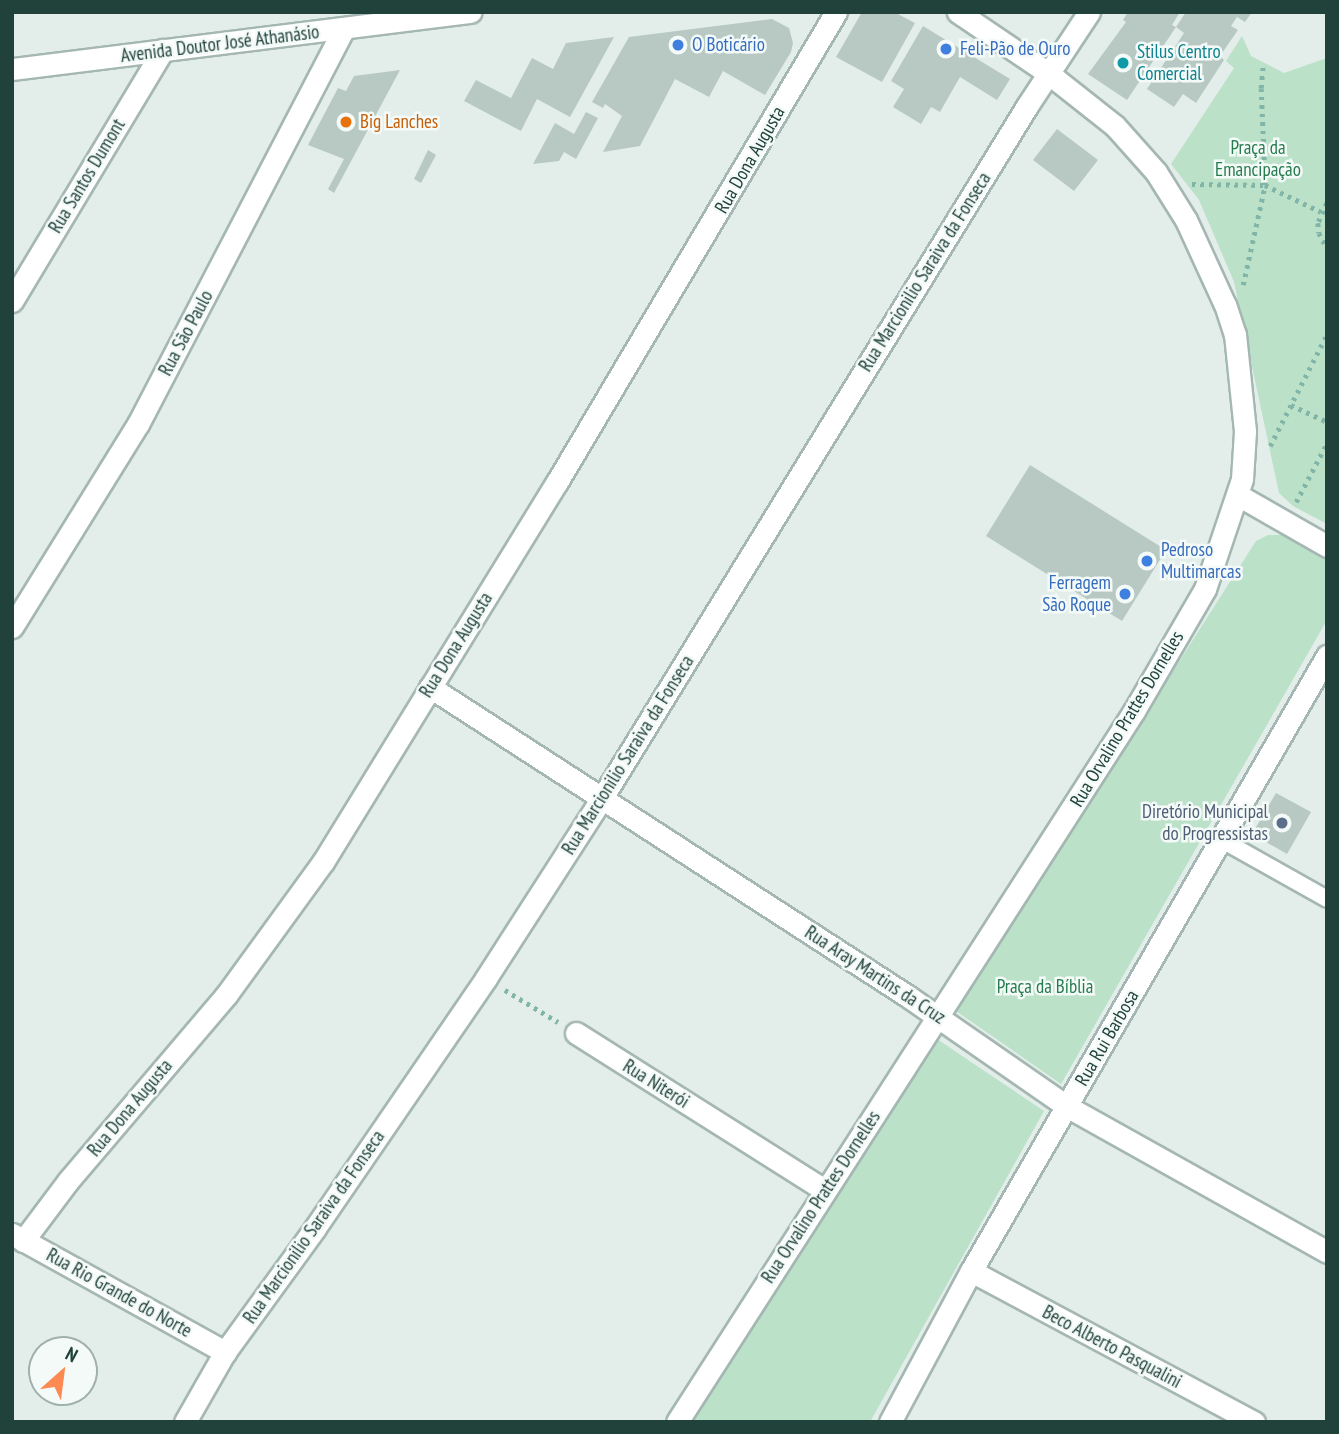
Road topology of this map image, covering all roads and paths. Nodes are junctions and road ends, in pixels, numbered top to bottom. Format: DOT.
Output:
graph roads {
  1 [pos="470,12"];
  2 [pos="836,12"];
  3 [pos="1089,12"];
  4 [pos="966,15"];
  5 [pos="371,19"];
  6 [pos="344,29"];
  7 [pos="163,50"];
  8 [pos="1263,63"];
  9 [pos="15,66"];
  10 [pos="1048,73"];
  11 [pos="1188,183"];
  12 [pos="1265,185"];
  13 [pos="1327,203"];
  14 [pos="1321,212"];
  15 [pos="1327,248"];
  16 [pos="1243,287"];
  17 [pos="12,302"];
  18 [pos="1327,334"];
  19 [pos="1291,405"];
  20 [pos="1327,422"];
  21 [pos="1327,443"];
  22 [pos="1269,447"];
  23 [pos="1238,495"];
  24 [pos="1293,506"];
  25 [pos="1327,546"];
  26 [pos="12,627"];
  27 [pos="1327,656"];
  28 [pos="430,687"];
  29 [pos="602,798"];
  30 [pos="1222,840"];
  31 [pos="1327,899"];
  32 [pos="486,978"];
  33 [pos="937,1016"];
  34 [pos="576,1033"];
  35 [pos="1068,1107"];
  36 [pos="824,1190"];
  37 [pos="18,1238"];
  38 [pos="1327,1252"];
  39 [pos="971,1271"];
  40 [pos="225,1352"];
  41 [pos="185,1422"];
  42 [pos="677,1422"];
  43 [pos="890,1422"];
  44 [pos="1254,1422"];
  1 -- 5 [label="street, Avenida Doutor José Athanásio"];
  2 -- 28 [label="street, Rua Dona Augusta"];
  3 -- 10 [label="street, Rua Marcionilio Saraiva da Fonseca"];
  4 -- 10 [label="street, Rua Orvalino Prattes Dornelles"];
  5 -- 6 [label="street, Avenida Doutor José Athanásio"];
  6 -- 7 [label="street, Avenida Doutor José Athanásio"];
  6 -- 26 [label="street, Rua São Paulo"];
  7 -- 9 [label="street, Avenida Doutor José Athanásio"];
  7 -- 17 [label="street, Rua Santos Dumont"];
  8 -- 12 [label="path"];
  10 -- 23 [label="street, Rua Orvalino Prattes Dornelles"];
  10 -- 29 [label="street, Rua Marcionilio Saraiva da Fonseca"];
  11 -- 12 [label="path"];
  12 -- 14 [label="path"];
  12 -- 16 [label="path"];
  13 -- 14 [label="path"];
  14 -- 15 [label="path"];
  18 -- 19 [label="path"];
  19 -- 20 [label="path"];
  19 -- 22 [label="path"];
  21 -- 24 [label="path"];
  23 -- 25 [label="street"];
  23 -- 33 [label="street, Rua Orvalino Prattes Dornelles"];
  27 -- 30 [label="street, Rua Rui Barbosa"];
  28 -- 29 [label="street, Rua Aray Martins da Cruz"];
  28 -- 37 [label="street, Rua Dona Augusta"];
  29 -- 32 [label="street, Rua Marcionilio Saraiva da Fonseca"];
  29 -- 33 [label="street, Rua Aray Martins da Cruz"];
  30 -- 31 [label="lane"];
  30 -- 35 [label="street, Rua Rui Barbosa"];
  32 -- 34 [label="path"];
  32 -- 40 [label="street, Rua Marcionilio Saraiva da Fonseca"];
  33 -- 35 [label="street, Rua Aray Martins da Cruz"];
  33 -- 36 [label="street, Rua Orvalino Prattes Dornelles"];
  34 -- 36 [label="street, Rua Niterói"];
  35 -- 38 [label="street, Rua Aray Martins da Cruz"];
  35 -- 39 [label="street, Rua Rui Barbosa"];
  36 -- 42 [label="street, Rua Orvalino Prattes Dornelles"];
  37 -- 40 [label="street, Rua Rio Grande do Norte"];
  39 -- 43 [label="street, Rua Rui Barbosa"];
  39 -- 44 [label="street, Beco Alberto Pasqualini"];
  40 -- 41 [label="street, Rua Marcionilio Saraiva da Fonseca"];
}
